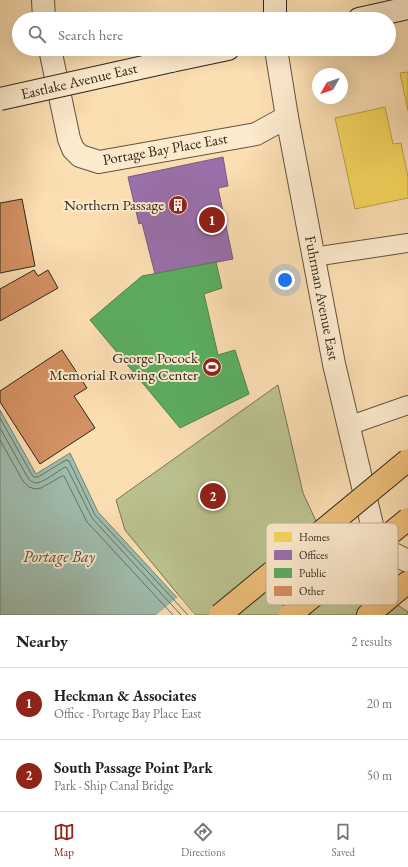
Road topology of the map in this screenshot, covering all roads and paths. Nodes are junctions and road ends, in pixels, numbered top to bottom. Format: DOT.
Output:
graph roads {
  1 [pos="43,0"];
  2 [pos="275,0"];
  3 [pos="408,8"];
  4 [pos="44,12"];
  5 [pos="275,12"];
  6 [pos="390,12"];
  7 [pos="51,56"];
  8 [pos="195,56"];
  9 [pos="277,56"];
  10 [pos="0,99"];
  11 [pos="287,117"];
  12 [pos="408,243"];
  13 [pos="314,257"];
  14 [pos="408,405"];
  15 [pos="348,426"];
  16 [pos="408,460"];
  17 [pos="408,519"];
  18 [pos="332,523"];
  19 [pos="371,523"];
  20 [pos="398,527"];
  21 [pos="398,556"];
  22 [pos="408,561"];
  23 [pos="266,577"];
  24 [pos="408,582"];
  25 [pos="398,590"];
  26 [pos="302,605"];
  27 [pos="380,605"];
  28 [pos="220,615"];
  29 [pos="290,615"];
  30 [pos="368,615"];
  1 -- 4 [label="street"];
  2 -- 5 [label="street"];
  3 -- 6 [label="street"];
  7 -- 11 [label="street, Portage Bay Place East"];
  8 -- 10 [label="street, Eastlake Avenue East, bridge"];
  9 -- 11 [label="street, Fuhrman Avenue East"];
  11 -- 13 [label="street, Fuhrman Avenue East"];
  12 -- 13 [label="lane"];
  13 -- 15 [label="street, Fuhrman Avenue East"];
  14 -- 15 [label="lane"];
  15 -- 19 [label="street, Fuhrman Avenue East"];
  16 -- 18 [label="highway, bridge"];
  17 -- 20 [label="highway, bridge"];
  21 -- 22 [label="street, Fuhrman Avenue East"];
  23 -- 28 [label="highway, bridge"];
  24 -- 25 [label="highway"];
  26 -- 29 [label="highway, bridge"];
  27 -- 30 [label="highway"];
}
